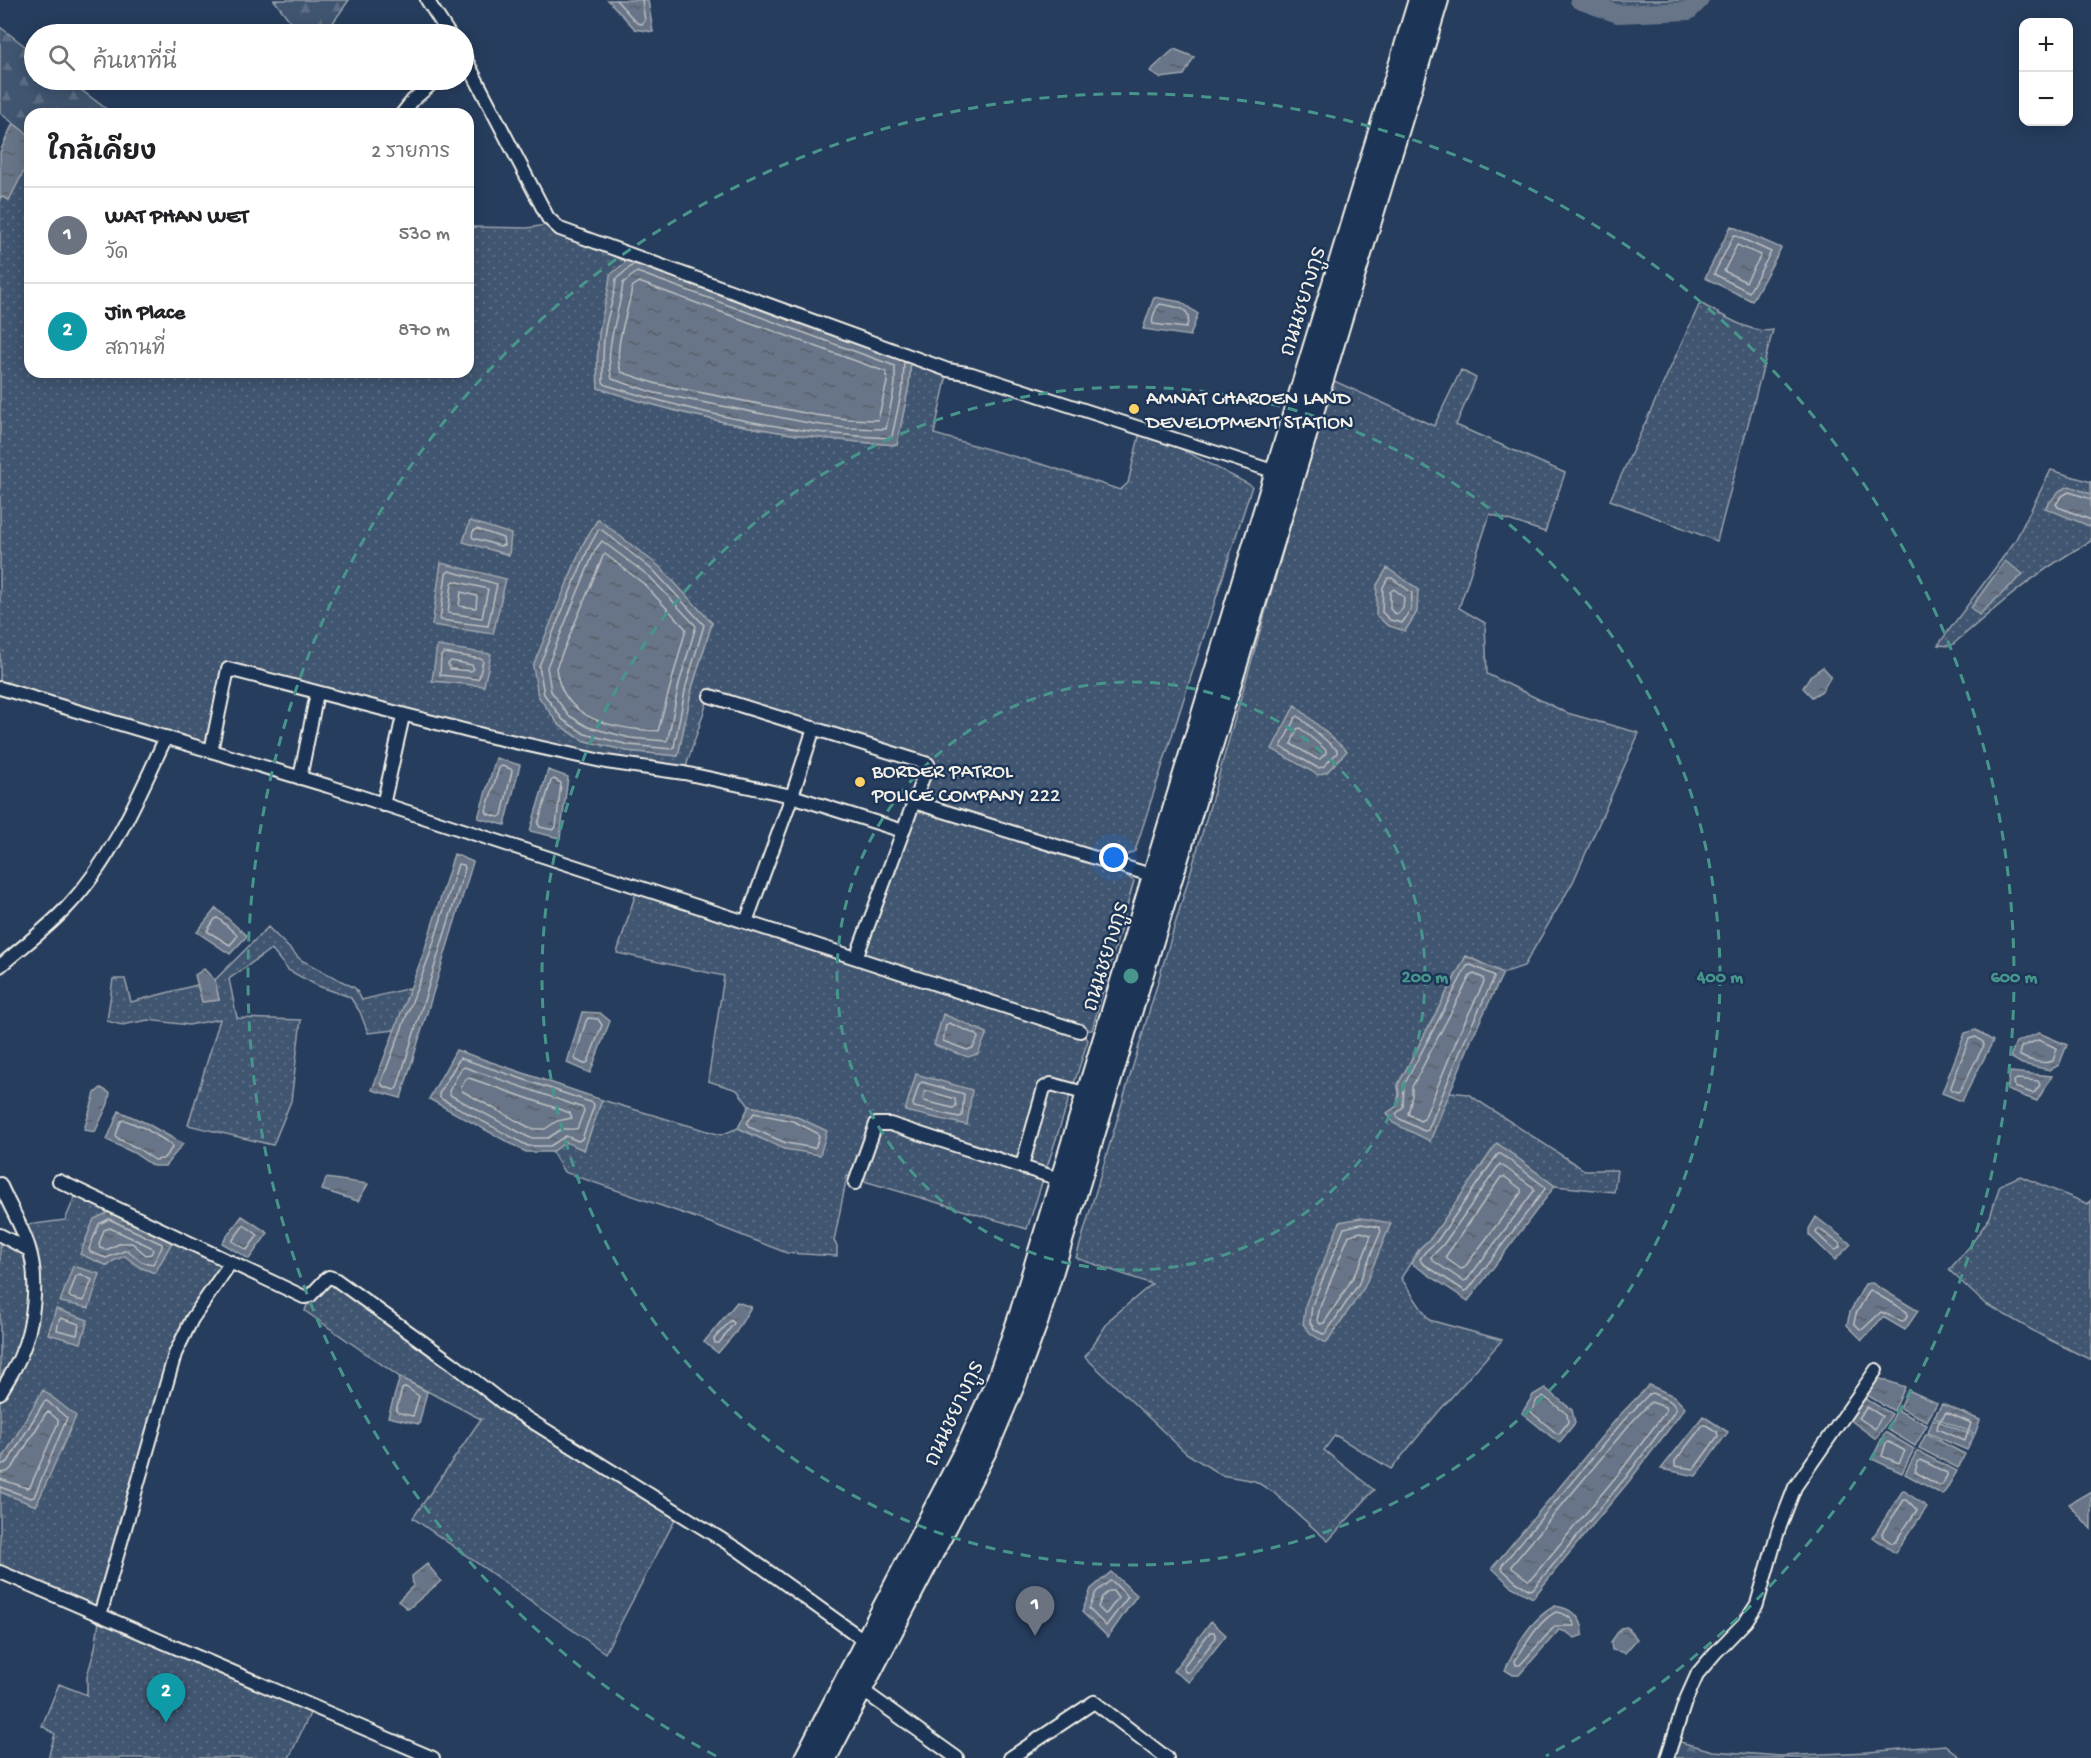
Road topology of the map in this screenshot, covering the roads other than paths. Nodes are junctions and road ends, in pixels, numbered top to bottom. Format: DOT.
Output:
graph roads {
  1 [pos="427,0"];
  2 [pos="1419,0"];
  3 [pos="1438,0"];
  4 [pos="443,24"];
  5 [pos="474,75"];
  6 [pos="424,90"];
  7 [pos="407,108"];
  8 [pos="1276,472"];
  9 [pos="0,688"];
  10 [pos="317,693"];
  11 [pos="710,696"];
  12 [pos="403,716"];
  13 [pos="814,728"];
  14 [pos="166,737"];
  15 [pos="211,751"];
  16 [pos="300,778"];
  17 [pos="792,796"];
  18 [pos="914,802"];
  19 [pos="383,805"];
  20 [pos="903,831"];
  21 [pos="1154,876"];
  22 [pos="746,921"];
  23 [pos="1147,931"];
  24 [pos="856,958"];
  25 [pos="0,966"];
  26 [pos="1080,1031"];
  27 [pos="1088,1094"];
  28 [pos="1022,1166"];
  29 [pos="1062,1180"];
  30 [pos="59,1181"];
  31 [pos="855,1183"];
  32 [pos="0,1184"];
  33 [pos="0,1235"];
  34 [pos="29,1250"];
  35 [pos="231,1262"];
  36 [pos="1876,1370"];
  37 [pos="0,1393"];
  38 [pos="0,1572"];
  39 [pos="100,1615"];
  40 [pos="865,1641"];
  41 [pos="860,1691"];
  42 [pos="434,1758"];
  43 [pos="805,1758"];
  44 [pos="826,1758"];
  45 [pos="957,1758"];
  46 [pos="1010,1758"];
  47 [pos="1167,1758"];
  48 [pos="1667,1758"];
  1 -- 4 [label="street"];
  2 -- 8 [label="highway, ถนนชยางกูร"];
  3 -- 23 [label="highway, ถนนชยางกูร"];
  5 -- 8 [label="street"];
  6 -- 7 [label="street"];
  8 -- 21 [label="highway, ถนนชยางกูร"];
  9 -- 14 [label="street"];
  10 -- 12 [label="street"];
  10 -- 15 [label="street"];
  10 -- 16 [label="street"];
  11 -- 13 [label="street"];
  12 -- 17 [label="street"];
  12 -- 19 [label="street"];
  13 -- 17 [label="street"];
  13 -- 18 [label="street"];
  14 -- 15 [label="street"];
  14 -- 25 [label="street"];
  15 -- 16 [label="street"];
  16 -- 19 [label="street"];
  17 -- 20 [label="street"];
  17 -- 22 [label="street"];
  18 -- 20 [label="street"];
  18 -- 21 [label="street"];
  19 -- 22 [label="street"];
  20 -- 24 [label="street"];
  21 -- 23 [label="highway, ถนนชยางกูร"];
  22 -- 24 [label="street"];
  23 -- 27 [label="highway, ถนนชยางกูร"];
  23 -- 41 [label="highway, ถนนชยางกูร"];
  24 -- 26 [label="street"];
  27 -- 28 [label="street"];
  27 -- 29 [label="highway, ถนนชยางกูร"];
  28 -- 29 [label="street"];
  28 -- 31 [label="street"];
  29 -- 40 [label="highway, ถนนชยางกูร"];
  30 -- 35 [label="street"];
  32 -- 34 [label="street"];
  33 -- 34 [label="street"];
  34 -- 37 [label="street"];
  35 -- 39 [label="street"];
  35 -- 40 [label="street"];
  36 -- 48 [label="street"];
  38 -- 39 [label="street"];
  39 -- 42 [label="street"];
  40 -- 43 [label="highway, ถนนชยางกูร"];
  41 -- 44 [label="highway, ถนนชยางกูร"];
  41 -- 45 [label="street"];
  46 -- 47 [label="street"];
}
